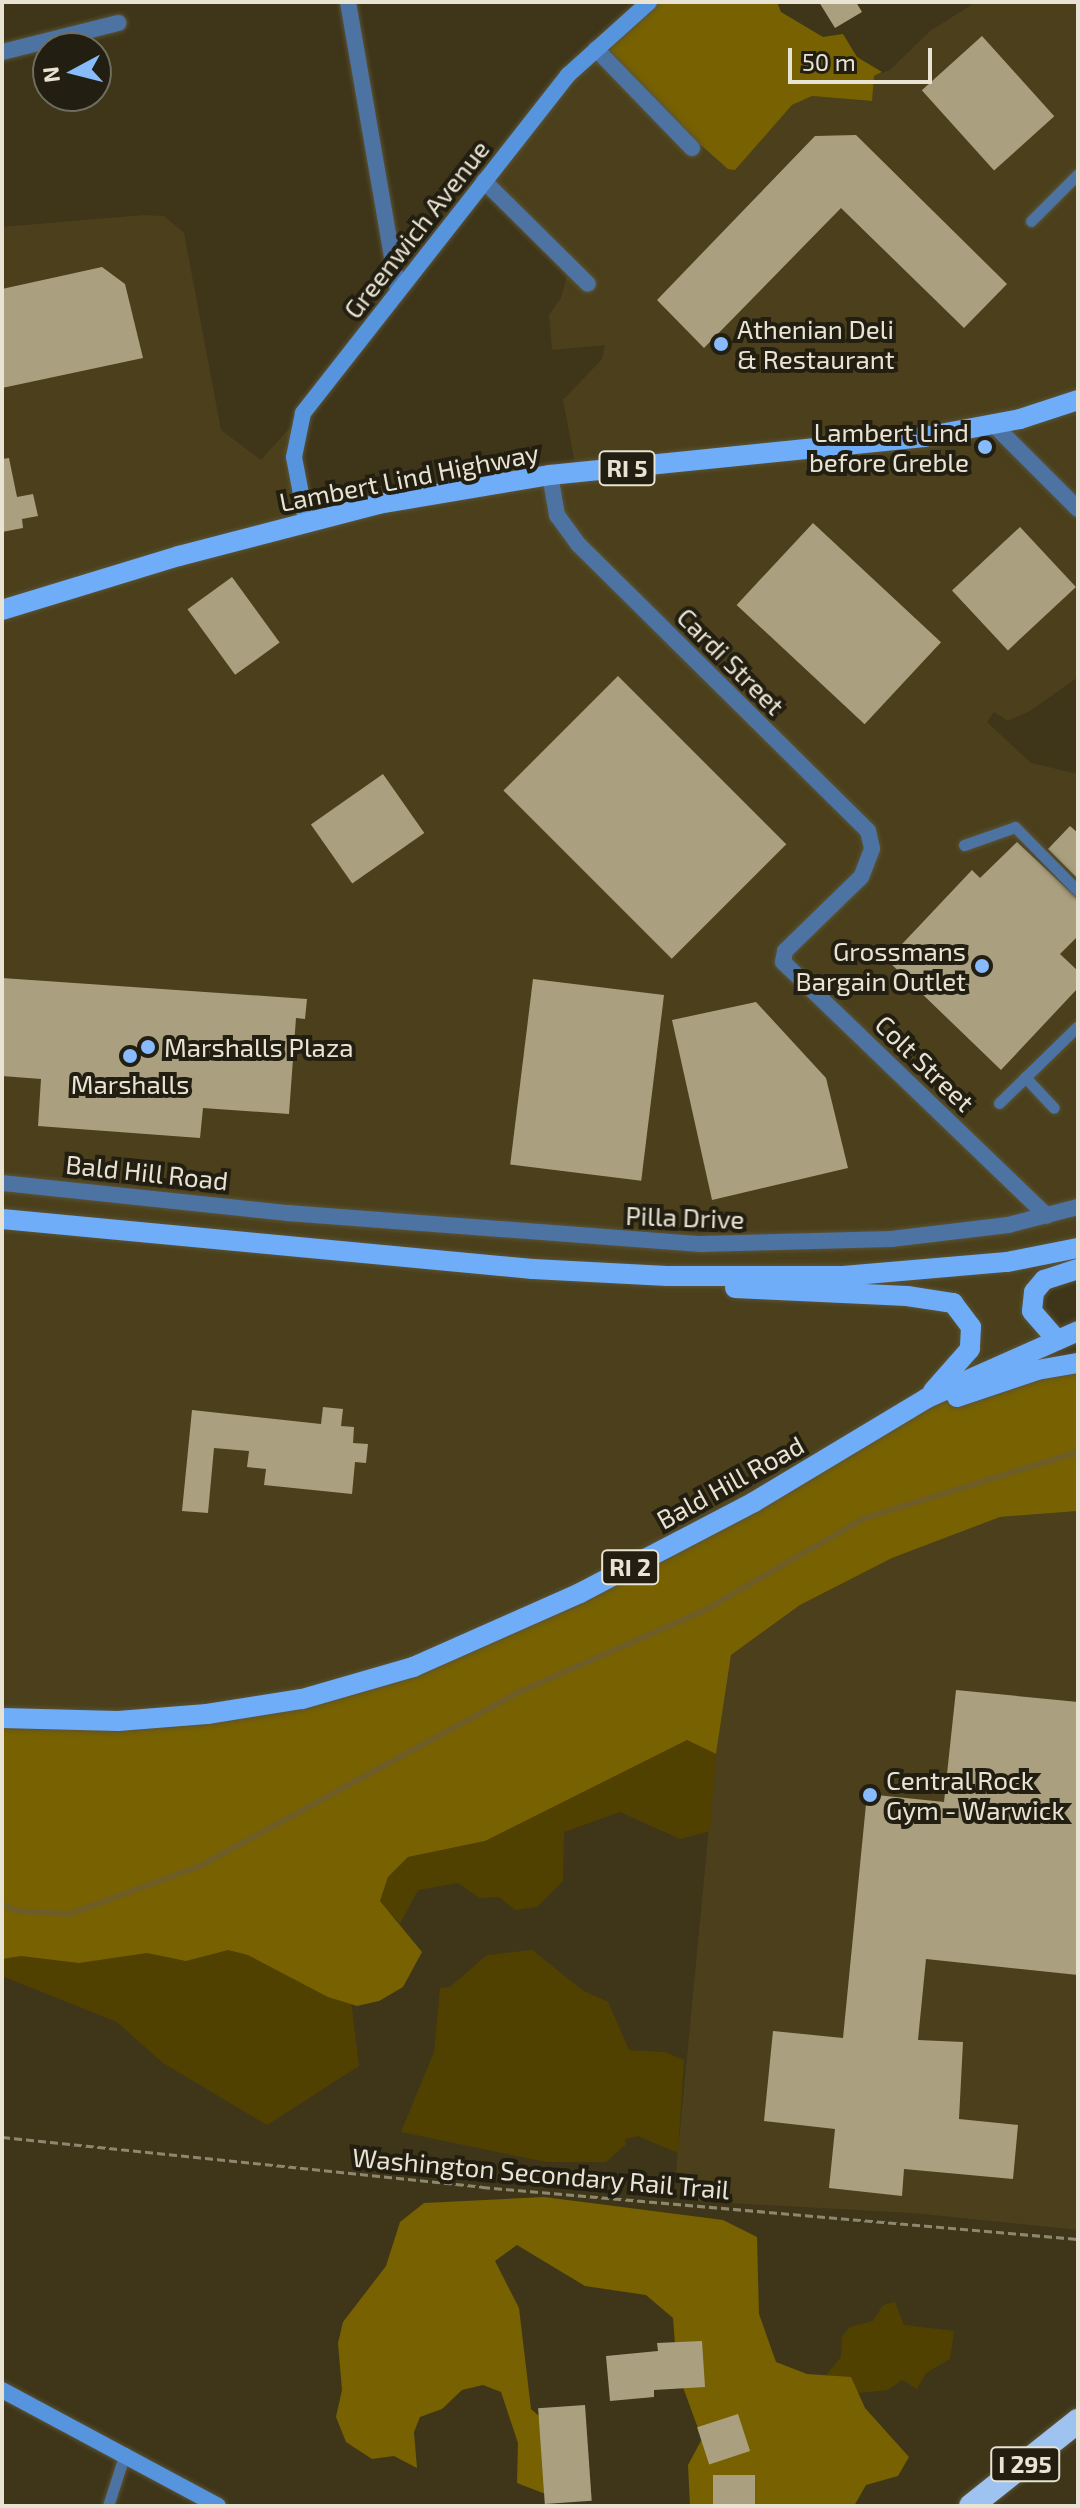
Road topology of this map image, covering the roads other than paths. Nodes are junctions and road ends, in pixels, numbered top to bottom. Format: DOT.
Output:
graph roads {
  1 [pos="348,2"];
  2 [pos="649,2"];
  3 [pos="118,23"];
  4 [pos="596,49"];
  5 [pos="2,52"];
  6 [pos="692,148"];
  7 [pos="1078,174"];
  8 [pos="484,181"];
  9 [pos="1031,221"];
  10 [pos="588,284"];
  11 [pos="398,290"];
  12 [pos="1078,400"];
  13 [pos="993,424"];
  14 [pos="550,475"];
  15 [pos="1078,509"];
  16 [pos="306,520"];
  17 [pos="2,610"];
  18 [pos="964,845"];
  19 [pos="861,877"];
  20 [pos="1078,891"];
  21 [pos="1077,1028"];
  22 [pos="1025,1077"];
  23 [pos="999,1103"];
  24 [pos="1054,1108"];
  25 [pos="2,1183"];
  26 [pos="1078,1207"];
  27 [pos="287,1213"];
  28 [pos="1047,1216"];
  29 [pos="2,1219"];
  30 [pos="1078,1248"];
  31 [pos="533,1269"];
  32 [pos="1078,1269"];
  33 [pos="1078,1331"];
  34 [pos="1057,1340"];
  35 [pos="1078,1363"];
  36 [pos="927,1398"];
  37 [pos="890,1421"];
  38 [pos="2,1718"];
  39 [pos="2,2390"];
  40 [pos="1078,2421"];
  41 [pos="125,2453"];
  42 [pos="108,2506"];
  43 [pos="218,2506"];
  44 [pos="971,2506"];
  1 -- 11 [label="street"];
  2 -- 4 [label="street, Greenwich Avenue"];
  3 -- 5 [label="street"];
  4 -- 6 [label="street"];
  4 -- 8 [label="street, Greenwich Avenue"];
  7 -- 9 [label="lane"];
  8 -- 10 [label="street"];
  8 -- 11 [label="street, Greenwich Avenue"];
  11 -- 16 [label="street, Greenwich Avenue"];
  12 -- 13 [label="main road, Lambert Lind Highway / RI 5"];
  13 -- 14 [label="main road, Lambert Lind Highway / RI 5"];
  13 -- 15 [label="street"];
  14 -- 16 [label="main road, Lambert Lind Highway / RI 5"];
  14 -- 19 [label="street, Cardi Street"];
  16 -- 17 [label="main road, Lambert Lind Highway / RI 5"];
  18 -- 20 [label="lane"];
  19 -- 28 [label="street, Colt Street"];
  21 -- 22 [label="lane"];
  22 -- 23 [label="lane"];
  22 -- 24 [label="lane"];
  25 -- 27 [label="street, Bald Hill Road"];
  26 -- 28 [label="street, Pilla Drive"];
  27 -- 28 [label="street, Pilla Drive"];
  29 -- 31 [label="main road"];
  30 -- 31 [label="main road"];
  31 -- 36 [label="main road"];
  32 -- 34 [label="main road"];
  33 -- 34 [label="main road, Bald Hill Road / RI 2"];
  34 -- 36 [label="main road, Bald Hill Road / RI 2"];
  35 -- 37 [label="main road"];
  36 -- 37 [label="main road, Bald Hill Road / RI 2"];
  37 -- 38 [label="main road, Bald Hill Road / RI 2"];
  39 -- 41 [label="street"];
  40 -- 44 [label="highway, I 295"];
  41 -- 42 [label="lane"];
  41 -- 43 [label="street"];
}
